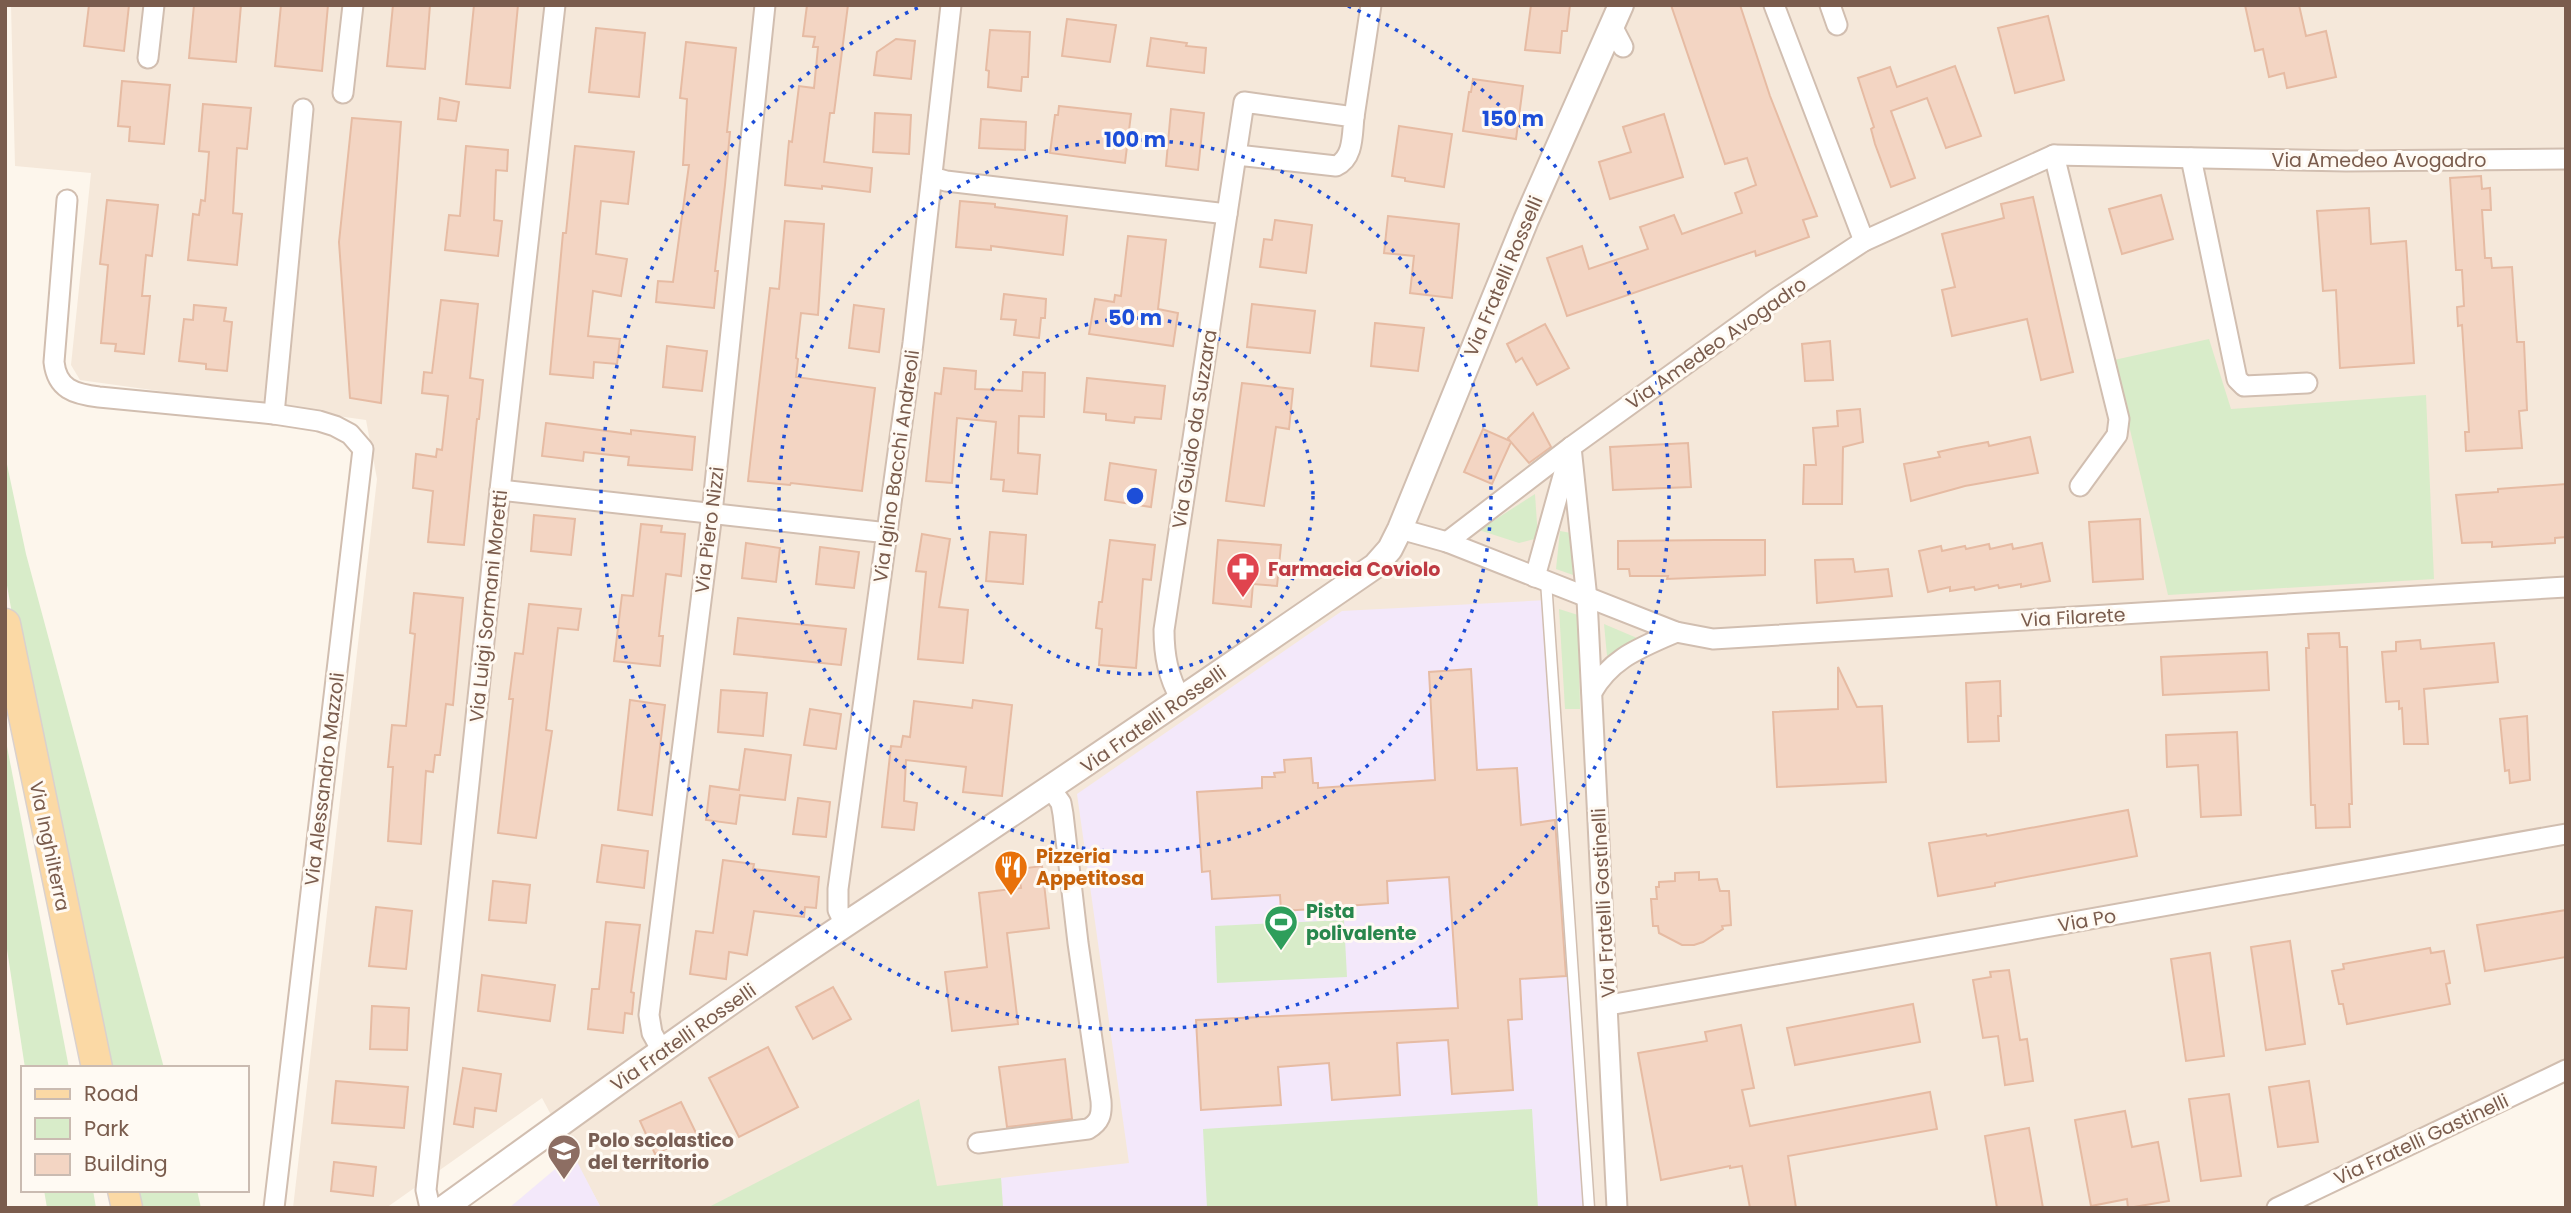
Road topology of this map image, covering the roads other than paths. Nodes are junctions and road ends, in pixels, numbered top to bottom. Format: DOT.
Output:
graph roads {
  1 [pos="154,5"];
  2 [pos="353,5"];
  3 [pos="555,5"];
  4 [pos="765,5"];
  5 [pos="951,5"];
  6 [pos="1371,5"];
  7 [pos="1774,5"];
  8 [pos="1830,5"];
  9 [pos="1837,25"];
  10 [pos="1619,26"];
  11 [pos="148,58"];
  12 [pos="343,93"];
  13 [pos="303,109"];
  14 [pos="1354,117"];
  15 [pos="1237,155"];
  16 [pos="2054,155"];
  17 [pos="2191,158"];
  18 [pos="2566,159"];
  19 [pos="932,177"];
  20 [pos="67,200"];
  21 [pos="1227,214"];
  22 [pos="1864,241"];
  23 [pos="2307,383"];
  24 [pos="275,414"];
  25 [pos="1571,447"];
  26 [pos="2080,486"];
  27 [pos="500,490"];
  28 [pos="712,513"];
  29 [pos="1400,528"];
  30 [pos="888,533"];
  31 [pos="1447,542"];
  32 [pos="1541,579"];
  33 [pos="2566,587"];
  34 [pos="1587,598"];
  35 [pos="5,624"];
  36 [pos="1676,632"];
  37 [pos="1592,692"];
  38 [pos="1181,700"];
  39 [pos="1051,789"];
  40 [pos="2566,834"];
  41 [pos="845,925"];
  42 [pos="1609,1005"];
  43 [pos="662,1051"];
  44 [pos="97,1066"];
  45 [pos="2566,1070"];
  46 [pos="978,1143"];
  47 [pos="274,1208"];
  48 [pos="429,1208"];
  49 [pos="444,1208"];
  50 [pos="1589,1208"];
  51 [pos="1617,1208"];
  52 [pos="2277,1208"];
  1 -- 11 [label="street"];
  2 -- 12 [label="street"];
  3 -- 27 [label="street, Via Luigi Sormani Moretti"];
  4 -- 28 [label="street, Via Piero Nizzi"];
  5 -- 19 [label="street, Via Igino Bacchi Andreoli"];
  6 -- 14 [label="street"];
  7 -- 22 [label="street"];
  8 -- 9 [label="street"];
  10 -- 29 [label="street, Via Fratelli Rosselli"];
  13 -- 24 [label="street"];
  14 -- 15 [label="street"];
  14 -- 15 [label="street, Via Guido da Suzzara"];
  15 -- 21 [label="street, Via Guido da Suzzara"];
  16 -- 17 [label="street, Via Amedeo Avogadro"];
  16 -- 22 [label="street, Via Amedeo Avogadro"];
  16 -- 26 [label="street"];
  17 -- 18 [label="street, Via Amedeo Avogadro"];
  17 -- 23 [label="street"];
  19 -- 21 [label="street"];
  19 -- 30 [label="street, Via Igino Bacchi Andreoli"];
  20 -- 24 [label="street, Via Alessandro Mazzoli"];
  21 -- 38 [label="street, Via Guido da Suzzara"];
  22 -- 25 [label="street, Via Amedeo Avogadro"];
  24 -- 47 [label="street, Via Alessandro Mazzoli"];
  25 -- 31 [label="street, Via Amedeo Avogadro"];
  25 -- 32 [label="street"];
  25 -- 34 [label="street, Via Fratelli Gastinelli"];
  27 -- 28 [label="street"];
  27 -- 48 [label="street, Via Luigi Sormani Moretti"];
  28 -- 30 [label="street"];
  28 -- 43 [label="street, Via Piero Nizzi"];
  29 -- 31 [label="street"];
  29 -- 38 [label="street, Via Fratelli Rosselli"];
  30 -- 41 [label="street, Via Igino Bacchi Andreoli"];
  31 -- 32 [label="street"];
  32 -- 34 [label="street"];
  32 -- 50 [label="lane"];
  33 -- 36 [label="street, Via Filarete"];
  34 -- 36 [label="street, Via Filarete"];
  34 -- 37 [label="street, Via Fratelli Gastinelli"];
  35 -- 44 [label="main road, Via Inghilterra"];
  36 -- 37 [label="street"];
  37 -- 42 [label="street, Via Fratelli Gastinelli"];
  38 -- 39 [label="street, Via Fratelli Rosselli"];
  39 -- 41 [label="street, Via Fratelli Rosselli"];
  39 -- 46 [label="street"];
  40 -- 42 [label="street, Via Po"];
  41 -- 43 [label="street, Via Fratelli Rosselli"];
  42 -- 51 [label="street, Via Fratelli Gastinelli"];
  43 -- 49 [label="street, Via Fratelli Rosselli"];
  45 -- 52 [label="street, Via Fratelli Gastinelli"];
}
